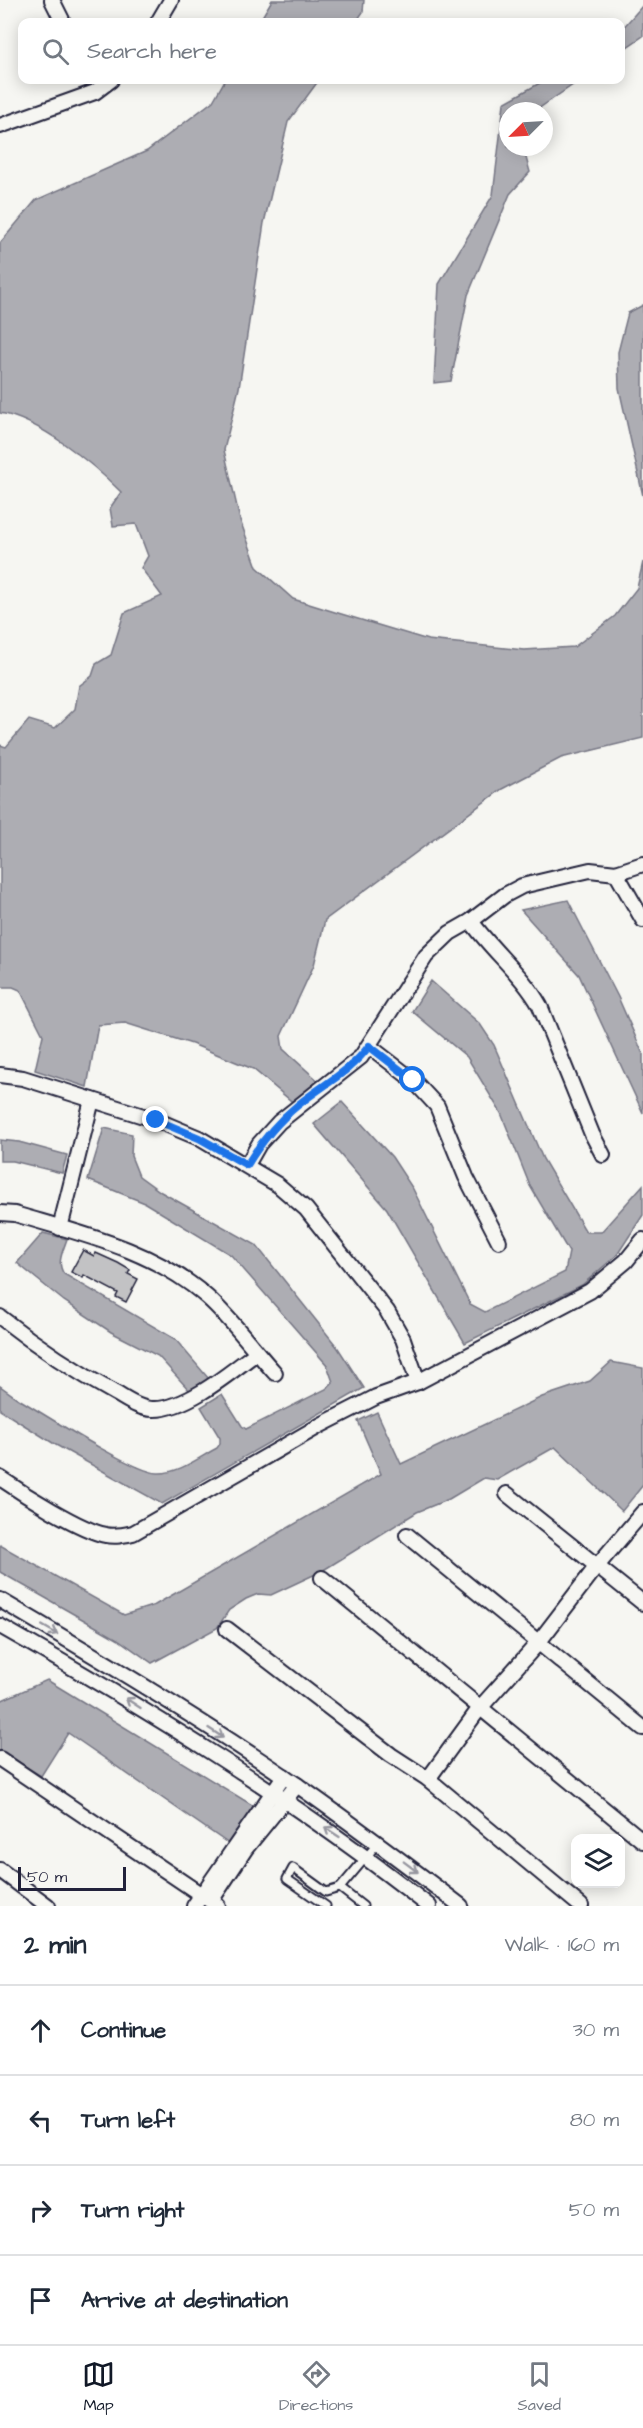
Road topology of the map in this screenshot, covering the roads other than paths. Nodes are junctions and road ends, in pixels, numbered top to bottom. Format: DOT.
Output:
graph roads {
  1 [pos="52,0"];
  2 [pos="171,0"];
  3 [pos="61,18"];
  4 [pos="160,18"];
  5 [pos="92,86"];
  6 [pos="0,126"];
  7 [pos="643,864"];
  8 [pos="616,873"];
  9 [pos="643,920"];
  10 [pos="471,921"];
  11 [pos="369,1046"];
  12 [pos="0,1075"];
  13 [pos="92,1100"];
  14 [pos="603,1155"];
  15 [pos="247,1165"];
  16 [pos="0,1213"];
  17 [pos="60,1228"];
  18 [pos="643,1240"];
  19 [pos="499,1241"];
  20 [pos="0,1317"];
  21 [pos="256,1353"];
  22 [pos="275,1373"];
  23 [pos="418,1382"];
  24 [pos="0,1478"];
  25 [pos="507,1494"];
  26 [pos="643,1512"];
  27 [pos="407,1535"];
  28 [pos="597,1566"];
  29 [pos="322,1578"];
  30 [pos="0,1600"];
  31 [pos="643,1603"];
  32 [pos="0,1626"];
  33 [pos="227,1629"];
  34 [pos="538,1643"];
  35 [pos="479,1709"];
  36 [pos="643,1728"];
  37 [pos="0,1759"];
  38 [pos="284,1776"];
  39 [pos="428,1779"];
  40 [pos="297,1785"];
  41 [pos="271,1792"];
  42 [pos="283,1801"];
  43 [pos="643,1841"];
  44 [pos="378,1843"];
  45 [pos="365,1856"];
  46 [pos="0,1870"];
  47 [pos="340,1888"];
  48 [pos="206,1902"];
  49 [pos="48,1906"];
  50 [pos="326,1906"];
  51 [pos="363,1906"];
  52 [pos="429,1906"];
  53 [pos="461,1906"];
  54 [pos="581,1906"];
  1 -- 3 [label="street"];
  2 -- 4 [label="street"];
  5 -- 6 [label="street"];
  7 -- 8 [label="street"];
  8 -- 9 [label="street"];
  8 -- 10 [label="street"];
  10 -- 11 [label="street"];
  10 -- 14 [label="street"];
  11 -- 15 [label="street"];
  11 -- 19 [label="street"];
  12 -- 13 [label="street"];
  13 -- 15 [label="street"];
  13 -- 17 [label="street"];
  15 -- 23 [label="street"];
  16 -- 17 [label="street"];
  17 -- 21 [label="street"];
  18 -- 23 [label="street"];
  20 -- 21 [label="street"];
  21 -- 22 [label="street"];
  23 -- 24 [label="street"];
  25 -- 28 [label="street"];
  26 -- 28 [label="street"];
  27 -- 34 [label="street"];
  28 -- 31 [label="street"];
  28 -- 34 [label="street"];
  29 -- 35 [label="street"];
  30 -- 38 [label="street, one-way"];
  41 -- 32 [label="street, one-way"];
  33 -- 39 [label="street"];
  34 -- 35 [label="street"];
  34 -- 36 [label="street"];
  35 -- 39 [label="street"];
  35 -- 43 [label="street"];
  37 -- 48 [label="street"];
  38 -- 40 [label="street"];
  38 -- 41 [label="street"];
  39 -- 54 [label="street"];
  40 -- 42 [label="street"];
  40 -- 44 [label="street"];
  41 -- 42 [label="street"];
  41 -- 48 [label="street"];
  45 -- 42 [label="street, one-way"];
  42 -- 48 [label="street"];
  44 -- 45 [label="lane"];
  44 -- 53 [label="street, one-way"];
  45 -- 47 [label="lane"];
  45 -- 52 [label="street"];
  46 -- 49 [label="street"];
  47 -- 50 [label="lane"];
  47 -- 51 [label="lane"];
}
